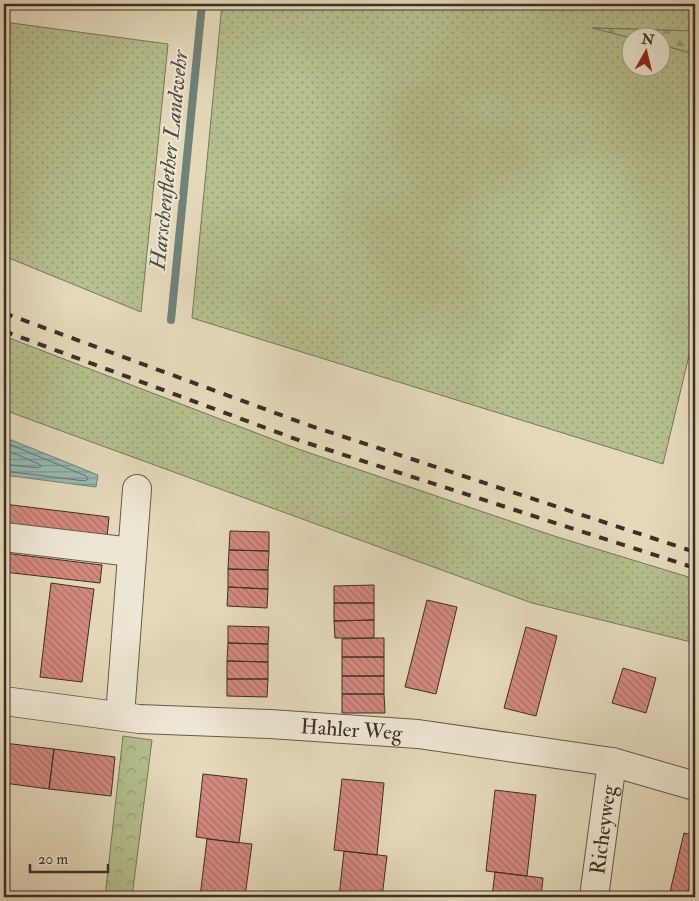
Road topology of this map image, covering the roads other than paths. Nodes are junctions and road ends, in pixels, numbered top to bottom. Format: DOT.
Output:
graph roads {
  1 [pos="137,489"];
  2 [pos="4,537"];
  3 [pos="132,552"];
  4 [pos="4,701"];
  5 [pos="120,716"];
  6 [pos="612,762"];
  7 [pos="695,786"];
  8 [pos="594,897"];
  1 -- 3 [label="street"];
  2 -- 3 [label="street"];
  3 -- 5 [label="street"];
  4 -- 5 [label="street, Hahler Weg"];
  5 -- 6 [label="street, Hahler Weg"];
  6 -- 7 [label="street, Hahler Weg"];
  6 -- 8 [label="street, Richeyweg"];
}
